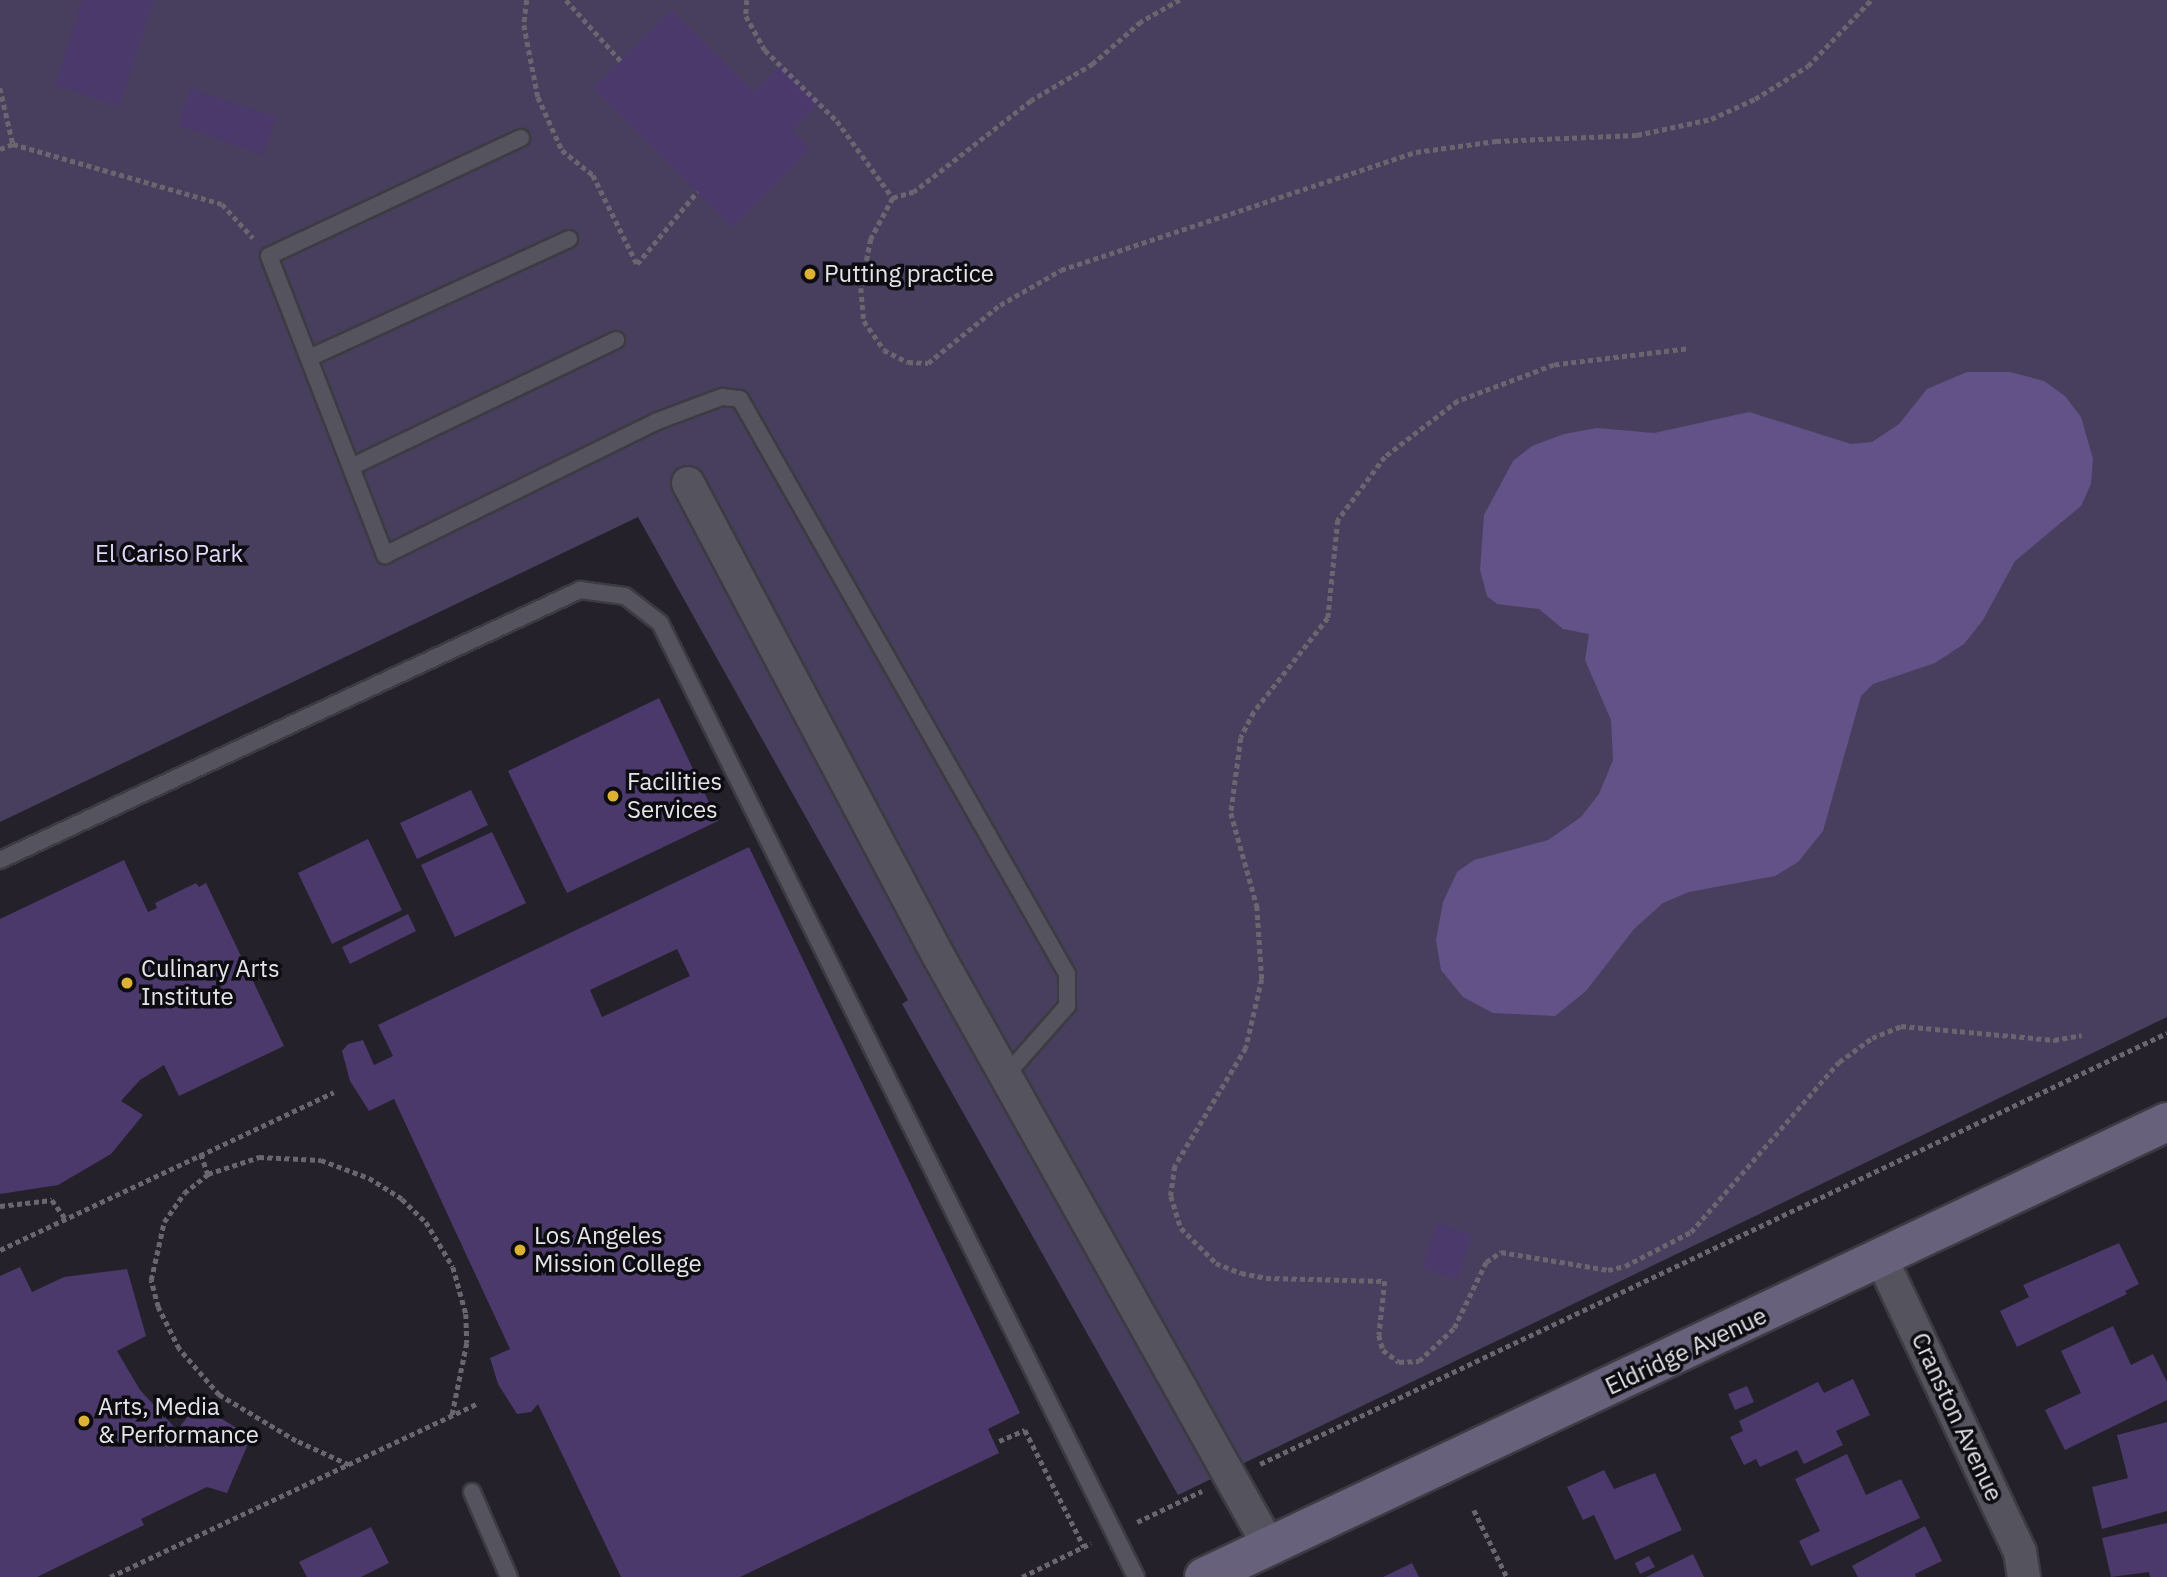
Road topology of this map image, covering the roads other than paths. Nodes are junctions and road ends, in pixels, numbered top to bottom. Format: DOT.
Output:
graph roads {
  1 [pos="521,138"];
  2 [pos="569,239"];
  3 [pos="616,340"];
  4 [pos="309,358"];
  5 [pos="351,467"];
  6 [pos="688,483"];
  7 [pos="0,860"];
  8 [pos="1007,1074"];
  9 [pos="2167,1122"];
  10 [pos="1882,1260"];
  11 [pos="472,1492"];
  12 [pos="1269,1546"];
  13 [pos="509,1577"];
  14 [pos="1136,1577"];
  15 [pos="1204,1577"];
  16 [pos="2024,1577"];
  1 -- 4 [label="lane"];
  2 -- 4 [label="lane"];
  3 -- 5 [label="lane"];
  4 -- 5 [label="lane"];
  5 -- 8 [label="lane"];
  6 -- 8 [label="street"];
  7 -- 14 [label="lane"];
  8 -- 12 [label="street"];
  9 -- 10 [label="street, Eldridge Avenue"];
  10 -- 12 [label="street, Eldridge Avenue"];
  10 -- 16 [label="street, Cranston Avenue"];
  11 -- 13 [label="lane"];
  12 -- 15 [label="street, Eldridge Avenue"];
}
